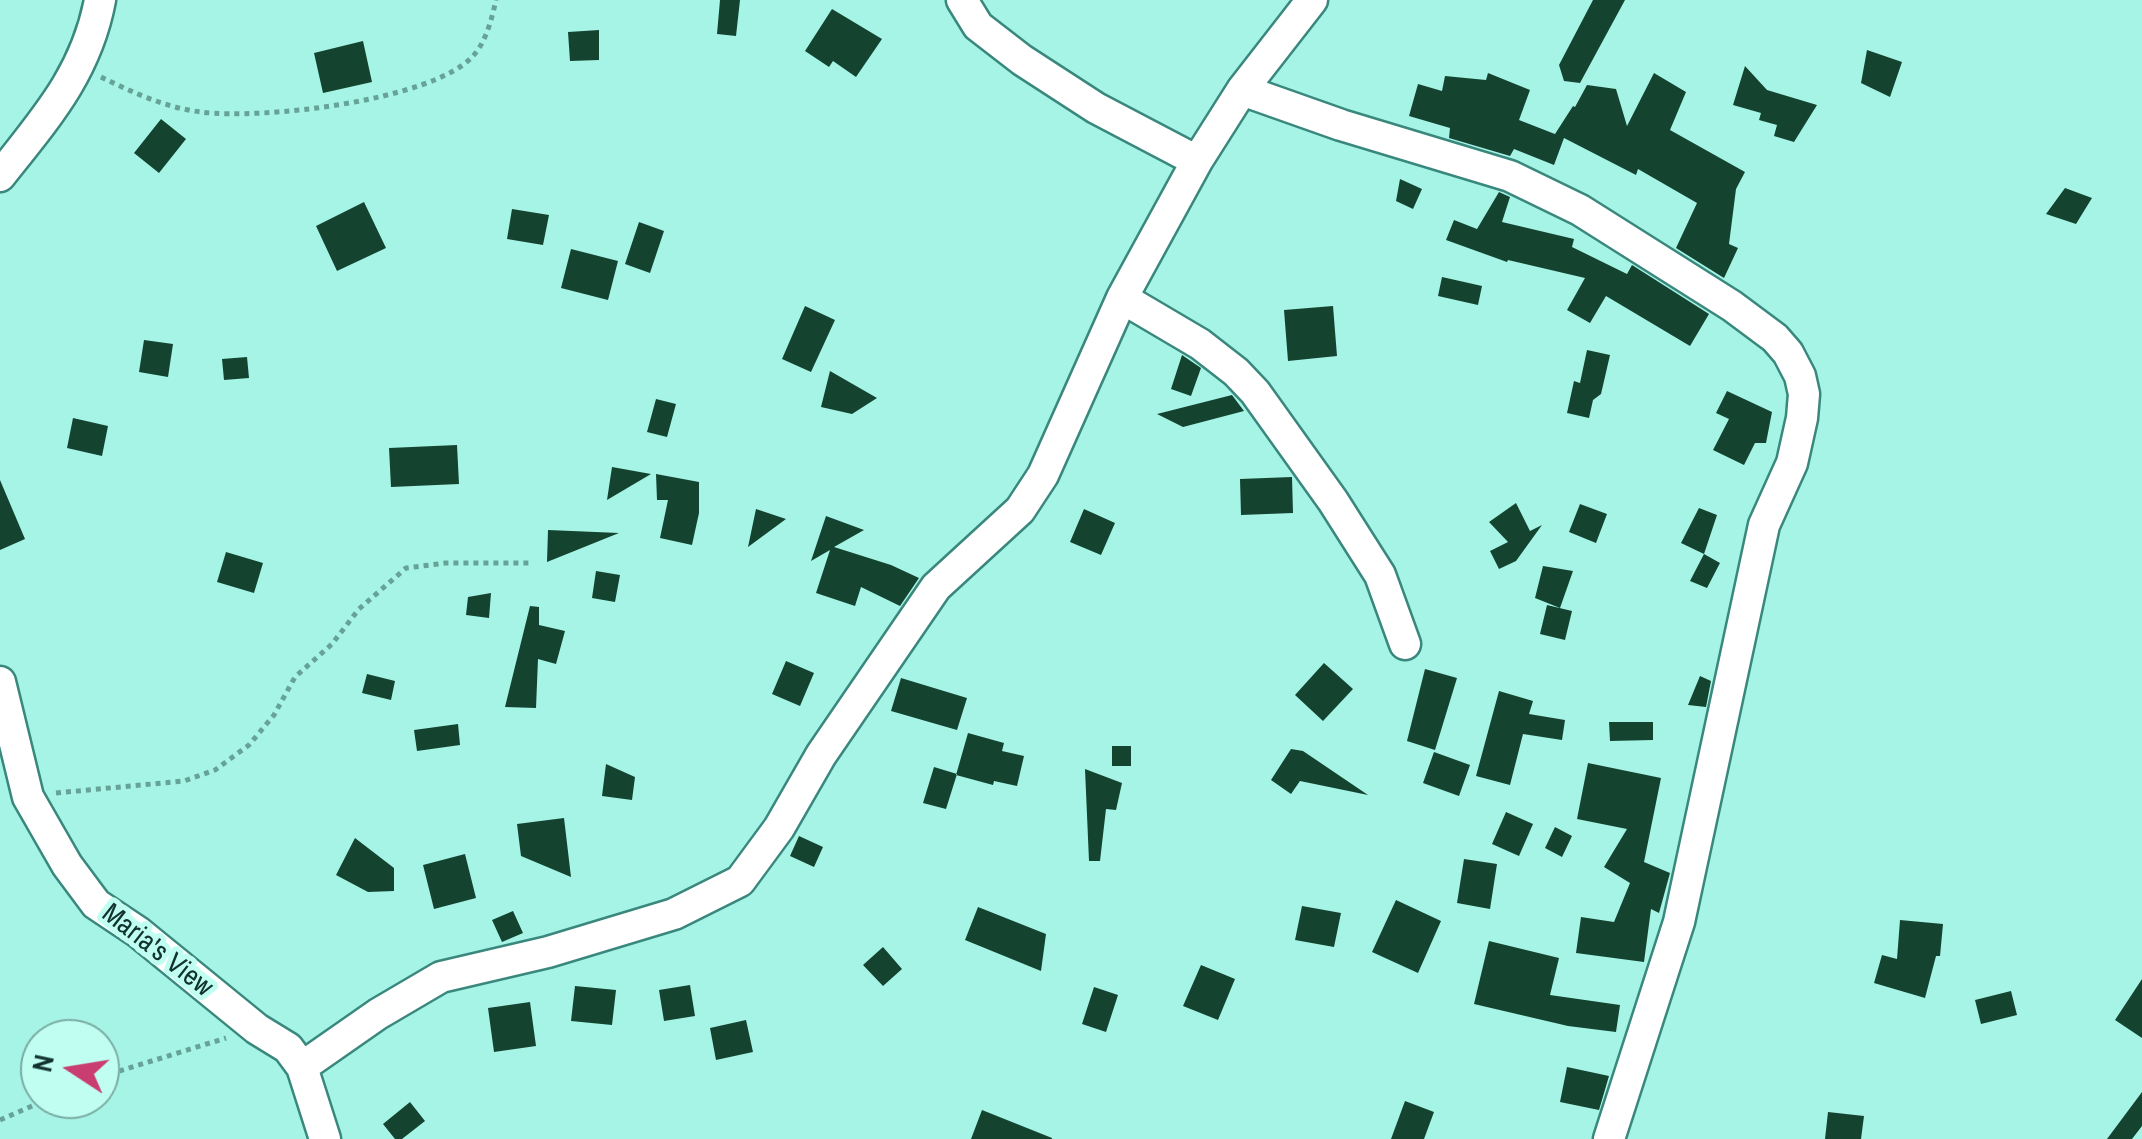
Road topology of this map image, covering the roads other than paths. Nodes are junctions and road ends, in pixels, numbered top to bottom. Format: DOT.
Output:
graph roads {
  1 [pos="100,0"];
  2 [pos="962,0"];
  3 [pos="1312,0"];
  4 [pos="1242,90"];
  5 [pos="1197,161"];
  6 [pos="0,176"];
  7 [pos="1122,298"];
  8 [pos="1405,644"];
  9 [pos="0,682"];
  10 [pos="302,1067"];
  11 [pos="325,1139"];
  12 [pos="1609,1139"];
  1 -- 6 [label="street"];
  2 -- 5 [label="street"];
  3 -- 4 [label="street"];
  4 -- 5 [label="street"];
  4 -- 12 [label="street"];
  5 -- 7 [label="street"];
  7 -- 8 [label="street"];
  7 -- 10 [label="street"];
  9 -- 10 [label="street, Maria's View"];
  10 -- 11 [label="street, Maria's View"];
}
